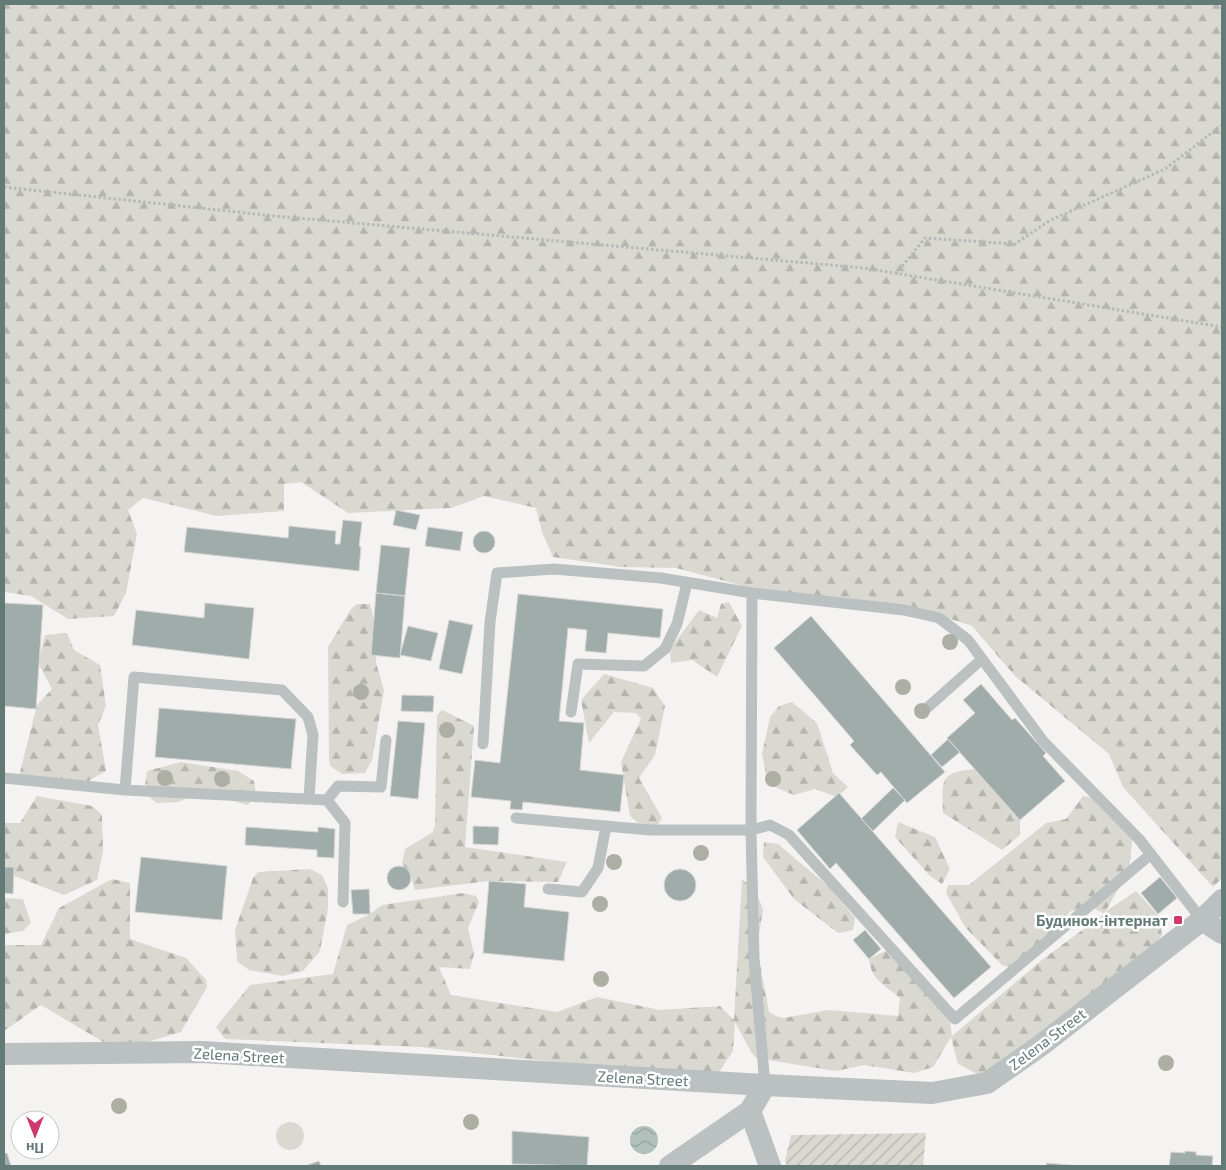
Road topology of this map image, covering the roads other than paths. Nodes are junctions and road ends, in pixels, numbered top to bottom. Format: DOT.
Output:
graph roads {
  1 [pos="687,582"];
  2 [pos="752,593"];
  3 [pos="982,659"];
  4 [pos="927,708"];
  5 [pos="571,712"];
  6 [pos="386,740"];
  7 [pos="483,744"];
  8 [pos="4,778"];
  9 [pos="125,790"];
  10 [pos="309,799"];
  11 [pos="327,800"];
  12 [pos="516,818"];
  13 [pos="606,826"];
  14 [pos="751,830"];
  15 [pos="1151,854"];
  16 [pos="548,889"];
  17 [pos="1222,900"];
  18 [pos="343,902"];
  19 [pos="1202,920"];
  20 [pos="1222,933"];
  21 [pos="4,1054"];
  22 [pos="765,1085"];
  23 [pos="750,1111"];
  24 [pos="670,1166"];
  25 [pos="770,1166"];
  1 -- 2 [label="lane"];
  1 -- 5 [label="lane"];
  1 -- 7 [label="lane"];
  2 -- 3 [label="lane"];
  2 -- 14 [label="lane"];
  3 -- 4 [label="lane"];
  3 -- 15 [label="lane"];
  6 -- 11 [label="lane"];
  8 -- 9 [label="lane"];
  9 -- 10 [label="lane"];
  9 -- 10 [label="lane"];
  10 -- 11 [label="lane"];
  11 -- 18 [label="lane"];
  12 -- 13 [label="lane"];
  13 -- 14 [label="lane"];
  13 -- 16 [label="lane"];
  14 -- 15 [label="lane"];
  14 -- 22 [label="lane"];
  15 -- 19 [label="lane"];
  17 -- 19 [label="street, Zelena Street"];
  19 -- 20 [label="street"];
  19 -- 22 [label="street, Zelena Street"];
  21 -- 22 [label="street, Zelena Street"];
  22 -- 23 [label="street"];
  23 -- 24 [label="street"];
  23 -- 25 [label="street"];
}
